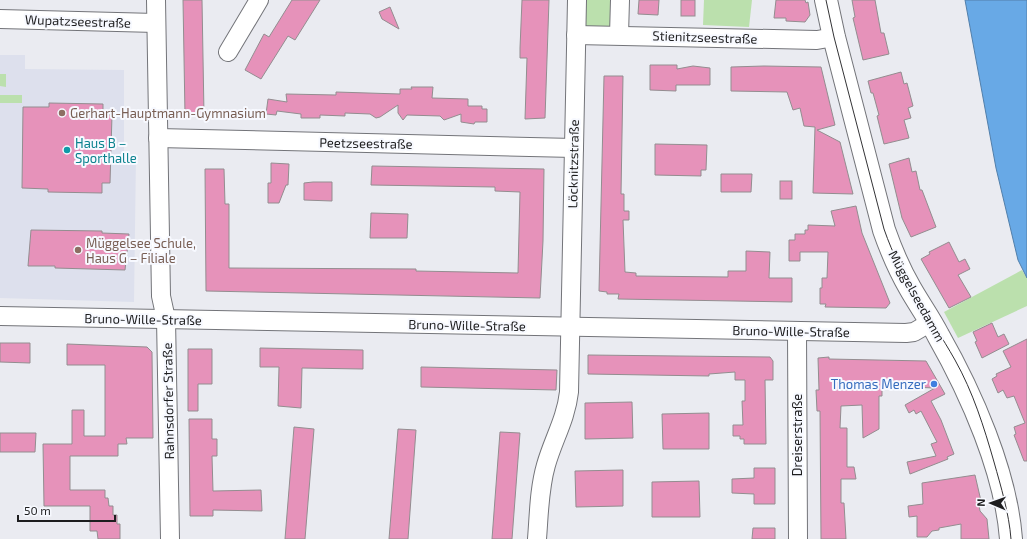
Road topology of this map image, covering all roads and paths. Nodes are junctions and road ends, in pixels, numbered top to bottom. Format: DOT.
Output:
graph roads {
  1 [pos="156,0"];
  2 [pos="259,0"];
  3 [pos="577,0"];
  4 [pos="620,0"];
  5 [pos="826,0"];
  6 [pos="0,18"];
  7 [pos="156,23"];
  8 [pos="576,35"];
  9 [pos="619,35"];
  10 [pos="834,37"];
  11 [pos="228,52"];
  12 [pos="158,138"];
  13 [pos="574,148"];
  14 [pos="0,316"];
  15 [pos="166,319"];
  16 [pos="931,322"];
  17 [pos="570,327"];
  18 [pos="797,331"];
  19 [pos="170,539"];
  20 [pos="537,539"];
  21 [pos="798,539"];
  22 [pos="1010,539"];
  1 -- 7 [label="street, Rahnsdorfer Straße"];
  2 -- 11 [label="street"];
  3 -- 8 [label="street, Löcknitzstraße"];
  4 -- 9 [label="street"];
  5 -- 10 [label="main road, Müggelseedamm"];
  6 -- 7 [label="street, Wupatzseestraße"];
  7 -- 12 [label="street, Rahnsdorfer Straße"];
  8 -- 9 [label="street, Stienitzseestraße"];
  8 -- 13 [label="street, Löcknitzstraße"];
  9 -- 10 [label="street, Stienitzseestraße"];
  10 -- 16 [label="main road, Müggelseedamm"];
  12 -- 13 [label="street, Peetzseestraße"];
  12 -- 15 [label="street, Rahnsdorfer Straße"];
  13 -- 17 [label="street, Löcknitzstraße"];
  14 -- 15 [label="street, Bruno-Wille-Straße"];
  15 -- 17 [label="street, Bruno-Wille-Straße"];
  15 -- 19 [label="street, Rahnsdorfer Straße"];
  16 -- 18 [label="street, Bruno-Wille-Straße"];
  16 -- 22 [label="main road, Müggelseedamm"];
  17 -- 18 [label="street, Bruno-Wille-Straße"];
  17 -- 20 [label="street, Löcknitzstraße"];
  18 -- 21 [label="street, Dreiserstraße"];
}
